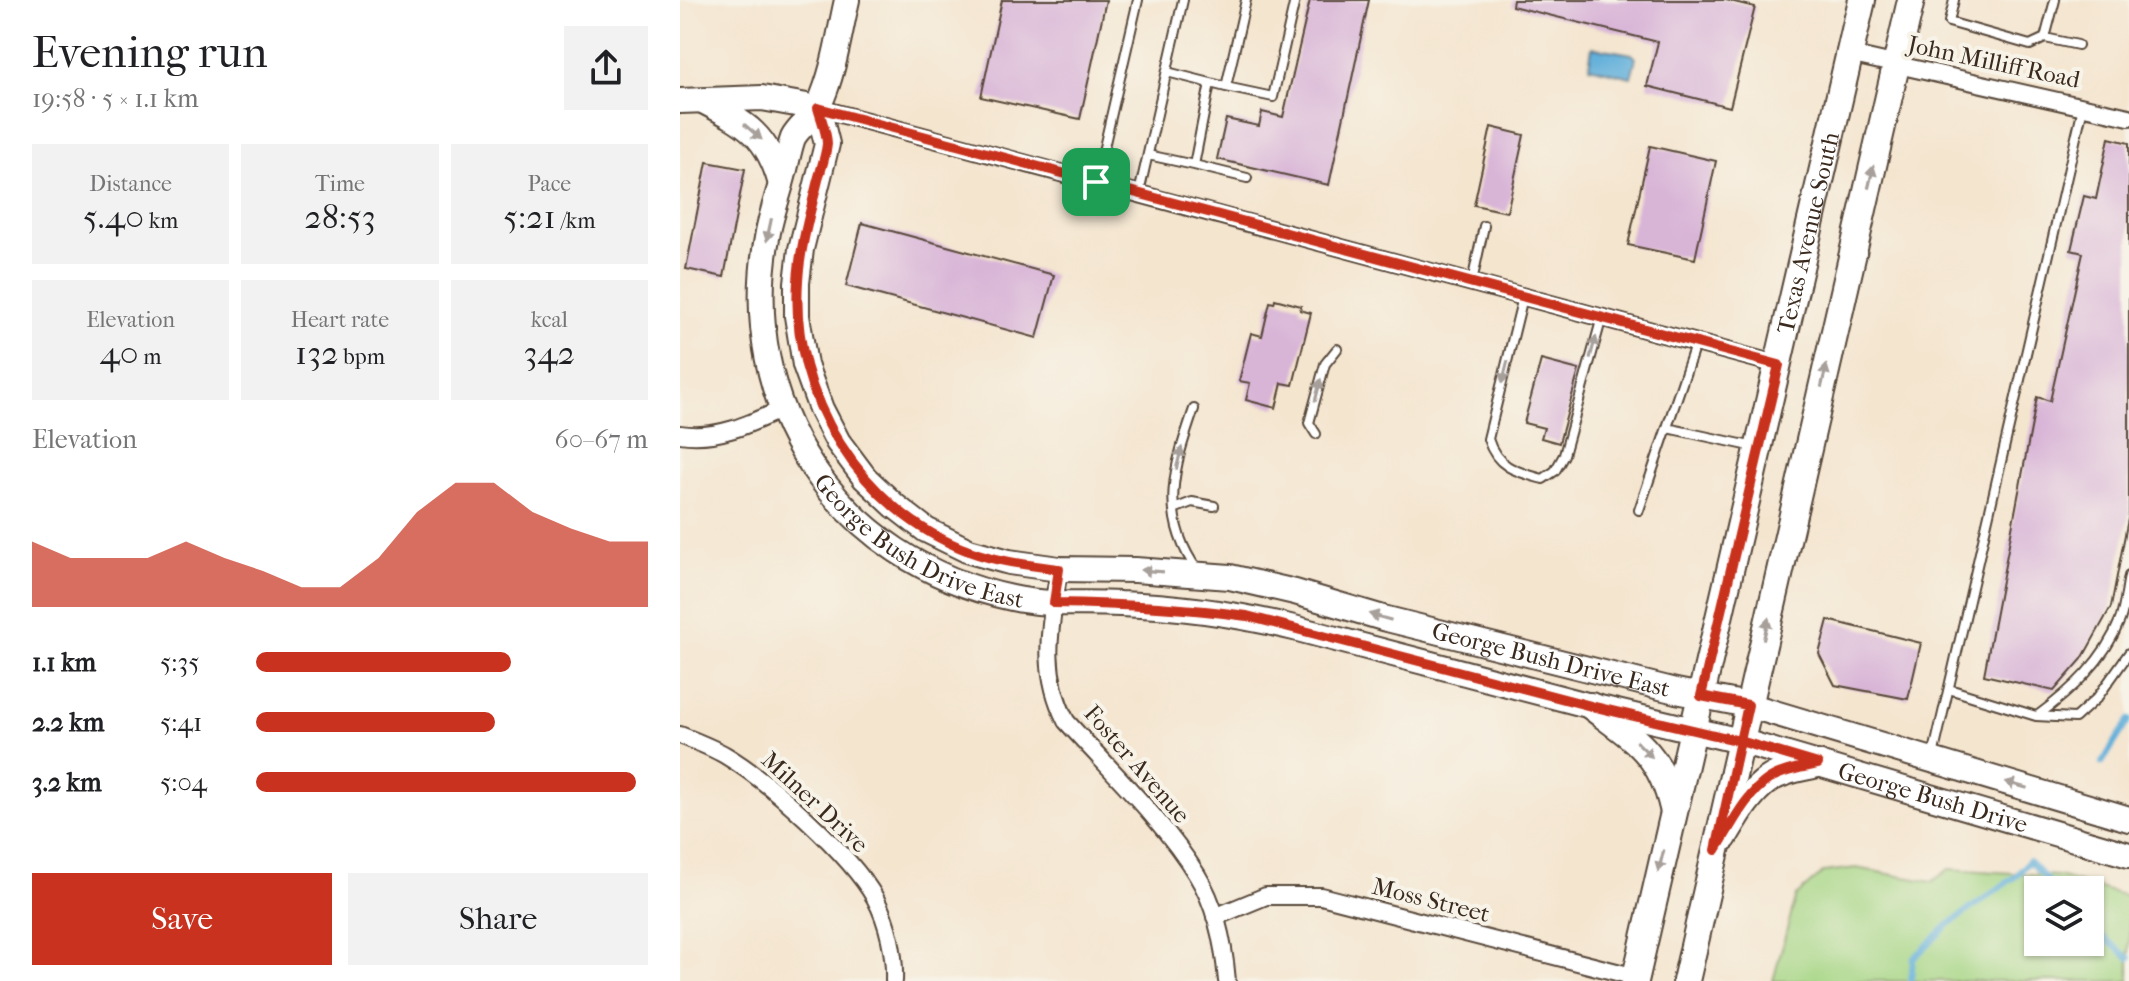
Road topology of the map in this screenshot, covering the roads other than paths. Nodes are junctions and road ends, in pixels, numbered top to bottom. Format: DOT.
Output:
graph roads {
  1 [pos="847,0"];
  2 [pos="1138,0"];
  3 [pos="1183,0"];
  4 [pos="1246,0"];
  5 [pos="1295,0"];
  6 [pos="1862,0"];
  7 [pos="1911,0"];
  8 [pos="1954,0"];
  9 [pos="2055,0"];
  10 [pos="2045,38"];
  11 [pos="2078,45"];
  12 [pos="1849,54"];
  13 [pos="1896,65"];
  14 [pos="1167,72"];
  15 [pos="1210,83"];
  16 [pos="1226,87"];
  17 [pos="691,100"];
  18 [pos="2083,107"];
  19 [pos="818,108"];
  20 [pos="2129,117"];
  21 [pos="1148,155"];
  22 [pos="1194,165"];
  23 [pos="1247,178"];
  24 [pos="1096,182"];
  25 [pos="781,184"];
  26 [pos="1139,193"];
  27 [pos="1484,226"];
  28 [pos="1472,282"];
  29 [pos="1524,296"];
  30 [pos="1602,317"];
  31 [pos="1696,342"];
  32 [pos="1337,349"];
  33 [pos="1779,365"];
  34 [pos="782,409"];
  35 [pos="1194,409"];
  36 [pos="1667,428"];
  37 [pos="680,434"];
  38 [pos="1316,434"];
  39 [pos="1760,448"];
  40 [pos="1214,506"];
  41 [pos="1174,509"];
  42 [pos="1639,510"];
  43 [pos="1059,569"];
  44 [pos="1201,575"];
  45 [pos="2129,576"];
  46 [pos="1054,603"];
  47 [pos="2129,653"];
  48 [pos="1949,689"];
  49 [pos="1701,696"];
  50 [pos="1748,705"];
  51 [pos="1591,706"];
  52 [pos="2036,716"];
  53 [pos="1693,731"];
  54 [pos="680,735"];
  55 [pos="1740,741"];
  56 [pos="1932,760"];
  57 [pos="1818,764"];
  58 [pos="1674,810"];
  59 [pos="2129,819"];
  60 [pos="2122,849"];
  61 [pos="1716,850"];
  62 [pos="1215,917"];
  63 [pos="1635,979"];
  64 [pos="894,981"];
  65 [pos="1227,981"];
  66 [pos="1686,981"];
  1 -- 19 [label="street, George Bush Drive East"];
  2 -- 24 [label="lane"];
  3 -- 14 [label="lane"];
  4 -- 16 [label="lane"];
  5 -- 16 [label="lane"];
  6 -- 12 [label="main road, Texas Avenue South"];
  7 -- 13 [label="main road, Texas Avenue South"];
  8 -- 10 [label="lane"];
  9 -- 10 [label="lane"];
  10 -- 11 [label="lane"];
  12 -- 13 [label="street, John Milliff Road"];
  12 -- 33 [label="main road, Texas Avenue South"];
  13 -- 18 [label="street, John Milliff Road"];
  50 -- 13 [label="main road, Texas Avenue South, one-way"];
  14 -- 15 [label="lane"];
  14 -- 21 [label="lane"];
  15 -- 16 [label="lane"];
  15 -- 22 [label="lane"];
  17 -- 19 [label="street"];
  17 -- 25 [label="street, one-way"];
  18 -- 20 [label="street, John Milliff Road"];
  18 -- 48 [label="lane"];
  19 -- 24 [label="street"];
  19 -- 25 [label="street, George Bush Drive East"];
  19 -- 43 [label="street, George Bush Drive East"];
  21 -- 22 [label="lane"];
  21 -- 26 [label="lane"];
  22 -- 23 [label="lane"];
  24 -- 26 [label="street"];
  25 -- 34 [label="street, George Bush Drive East, one-way"];
  26 -- 28 [label="street"];
  27 -- 28 [label="lane"];
  28 -- 29 [label="street"];
  29 -- 30 [label="street"];
  29 -- 30 [label="lane, one-way"];
  30 -- 31 [label="street"];
  31 -- 33 [label="street"];
  31 -- 36 [label="lane"];
  38 -- 32 [label="lane, one-way"];
  33 -- 39 [label="main road, Texas Avenue South"];
  34 -- 37 [label="street"];
  34 -- 46 [label="street, George Bush Drive East"];
  41 -- 35 [label="lane, one-way"];
  36 -- 39 [label="lane"];
  36 -- 42 [label="lane"];
  39 -- 49 [label="main road, Texas Avenue South"];
  40 -- 41 [label="lane"];
  41 -- 44 [label="lane"];
  44 -- 43 [label="street, George Bush Drive East, one-way"];
  43 -- 46 [label="street, Foster Avenue"];
  49 -- 44 [label="street, George Bush Drive East, one-way"];
  45 -- 52 [label="lane"];
  46 -- 51 [label="street, George Bush Drive East"];
  46 -- 62 [label="street, Foster Avenue"];
  47 -- 52 [label="lane"];
  48 -- 52 [label="lane"];
  48 -- 56 [label="lane"];
  49 -- 50 [label="street, George Bush Drive East"];
  49 -- 53 [label="main road, Texas Avenue South"];
  50 -- 55 [label="main road, Texas Avenue South"];
  50 -- 56 [label="street, George Bush Drive"];
  51 -- 53 [label="street, George Bush Drive East"];
  51 -- 58 [label="main road, one-way"];
  53 -- 55 [label="street, George Bush Drive East"];
  53 -- 58 [label="main road, Texas Avenue South"];
  54 -- 64 [label="street, Milner Drive"];
  55 -- 57 [label="street, George Bush Drive"];
  55 -- 61 [label="main road, Texas Avenue South"];
  59 -- 56 [label="street, George Bush Drive, one-way"];
  57 -- 60 [label="street, George Bush Drive"];
  57 -- 61 [label="main road"];
  58 -- 63 [label="main road, Texas Avenue South, one-way"];
  61 -- 66 [label="main road, Texas Avenue South"];
  62 -- 63 [label="street, Moss Street"];
  62 -- 65 [label="street, Foster Avenue"];
}
